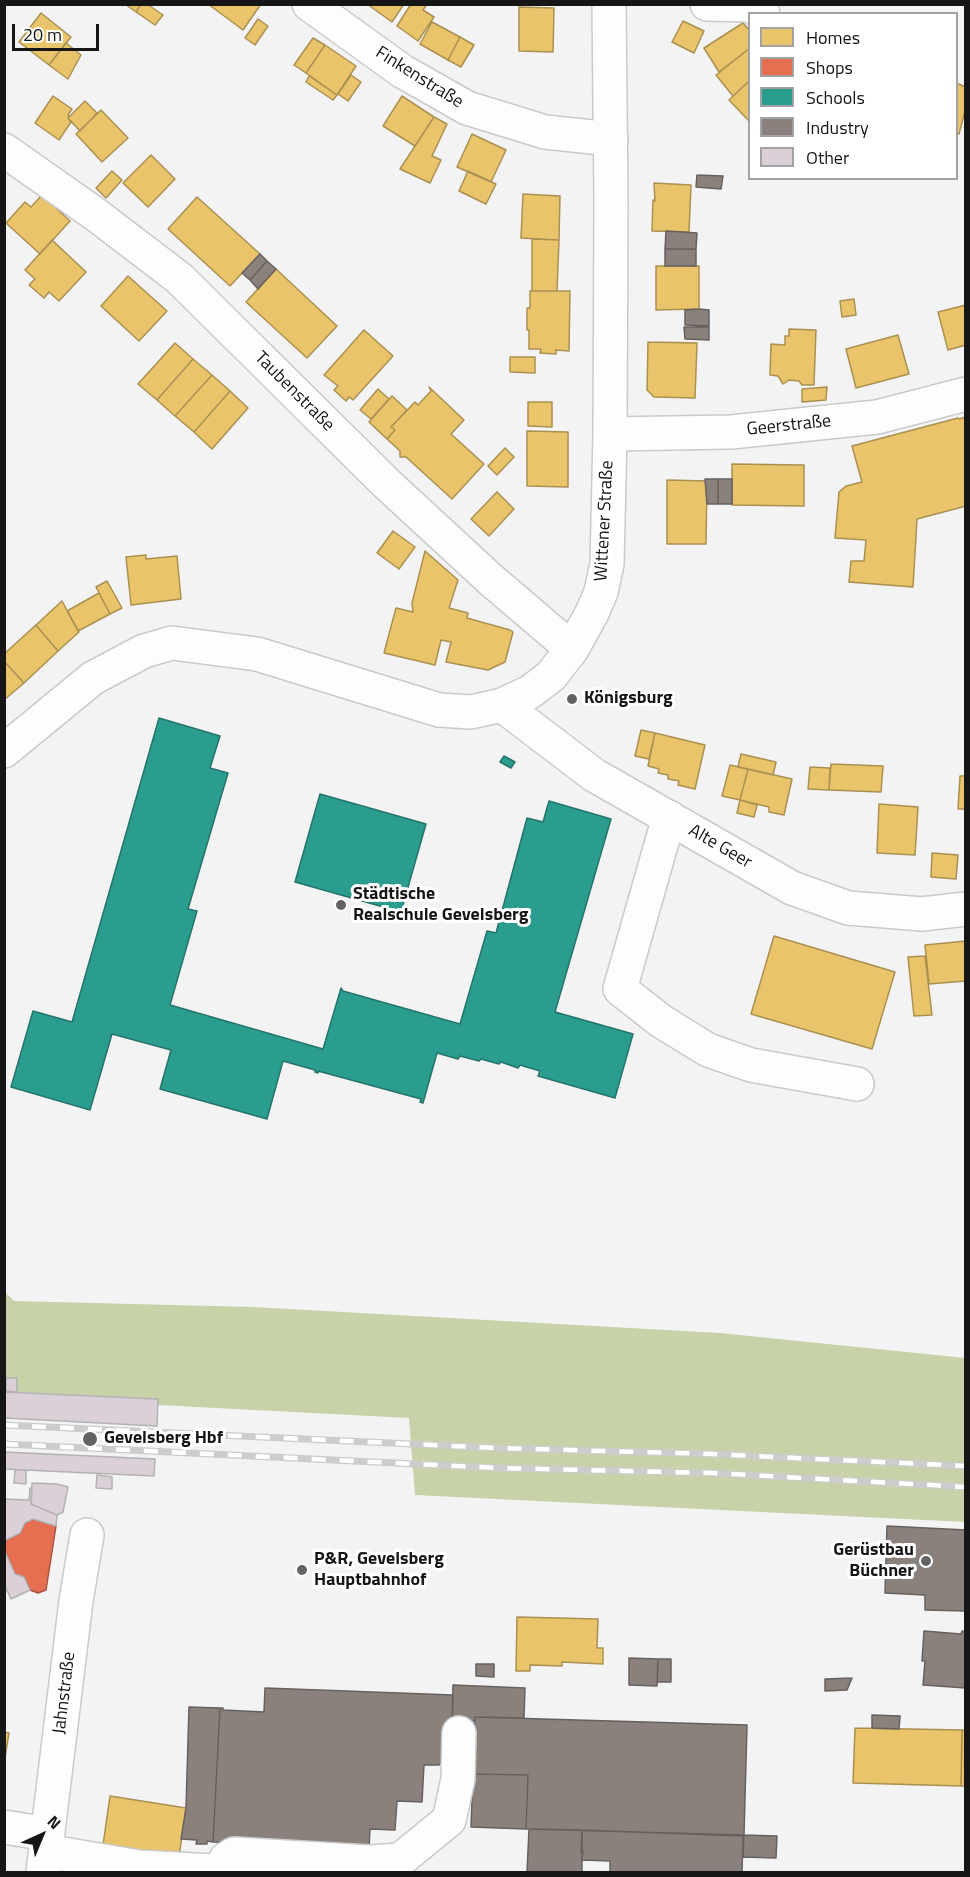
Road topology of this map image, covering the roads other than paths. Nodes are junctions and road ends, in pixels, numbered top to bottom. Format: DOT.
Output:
graph roads {
  1 [pos="309,4"];
  2 [pos="609,4"];
  3 [pos="707,4"];
  4 [pos="760,12"];
  5 [pos="611,139"];
  6 [pos="4,150"];
  7 [pos="966,394"];
  8 [pos="610,434"];
  9 [pos="572,649"];
  10 [pos="502,705"];
  11 [pos="4,751"];
  12 [pos="669,818"];
  13 [pos="966,909"];
  14 [pos="857,1084"];
  15 [pos="87,1535"];
  16 [pos="459,1732"];
  17 [pos="4,1827"];
  18 [pos="46,1853"];
  19 [pos="225,1872"];
  20 [pos="232,1872"];
  1 -- 5 [label="street, Finkenstraße"];
  2 -- 5 [label="street, Wittener Straße"];
  3 -- 4 [label="street"];
  5 -- 8 [label="street, Wittener Straße"];
  6 -- 9 [label="street, Taubenstraße"];
  7 -- 8 [label="street, Geerstraße"];
  8 -- 9 [label="street, Wittener Straße"];
  9 -- 10 [label="street, Wittener Straße"];
  10 -- 11 [label="street, Wittener Straße"];
  10 -- 12 [label="street, Alte Geer"];
  12 -- 13 [label="street, Alte Geer"];
  12 -- 14 [label="street"];
  15 -- 18 [label="street, Jahnstraße"];
  16 -- 19 [label="street"];
  17 -- 18 [label="street"];
  18 -- 19 [label="street"];
  19 -- 20 [label="street"];
}
